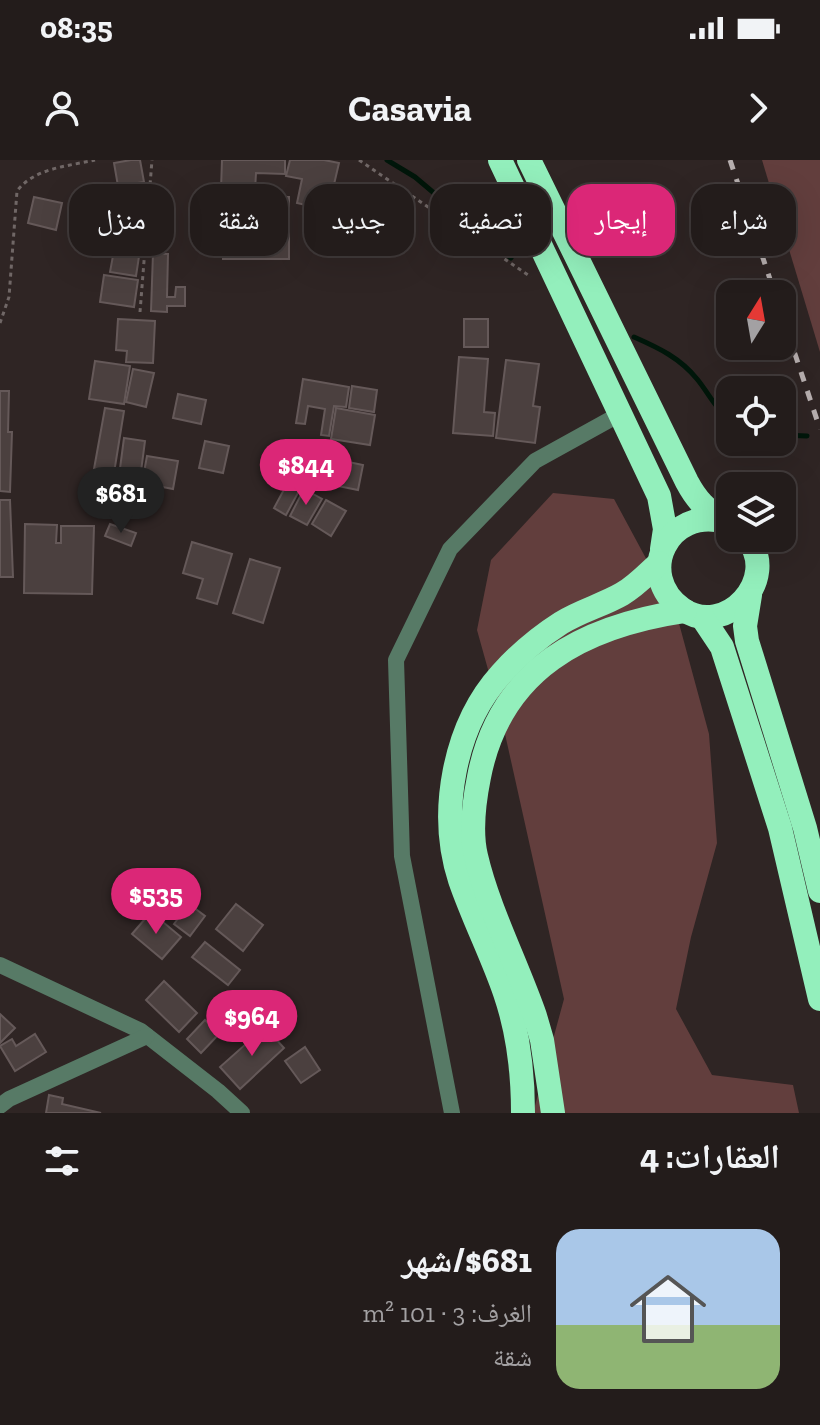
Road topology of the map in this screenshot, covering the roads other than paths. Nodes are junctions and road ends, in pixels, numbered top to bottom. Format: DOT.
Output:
graph roads {
  1 [pos="500,160"];
  2 [pos="529,160"];
  3 [pos="648,403"];
  4 [pos="620,414"];
  5 [pos="716,516"];
  6 [pos="716,520"];
  7 [pos="753,552"];
  8 [pos="661,556"];
  9 [pos="750,595"];
  10 [pos="693,614"];
  11 [pos="820,891"];
  12 [pos="0,965"];
  13 [pos="820,999"];
  14 [pos="147,1036"];
  15 [pos="0,1106"];
  16 [pos="242,1113"];
  17 [pos="452,1113"];
  18 [pos="523,1113"];
  19 [pos="553,1113"];
  1 -- 4 [label="highway"];
  2 -- 3 [label="highway"];
  3 -- 4 [label="highway"];
  3 -- 5 [label="highway"];
  4 -- 8 [label="highway"];
  4 -- 17 [label="street"];
  6 -- 8 [label="highway"];
  7 -- 9 [label="highway"];
  8 -- 10 [label="highway"];
  8 -- 18 [label="highway"];
  9 -- 10 [label="highway"];
  9 -- 11 [label="highway"];
  10 -- 13 [label="highway"];
  10 -- 19 [label="highway"];
  12 -- 14 [label="street"];
  14 -- 15 [label="street"];
  14 -- 16 [label="street"];
}
